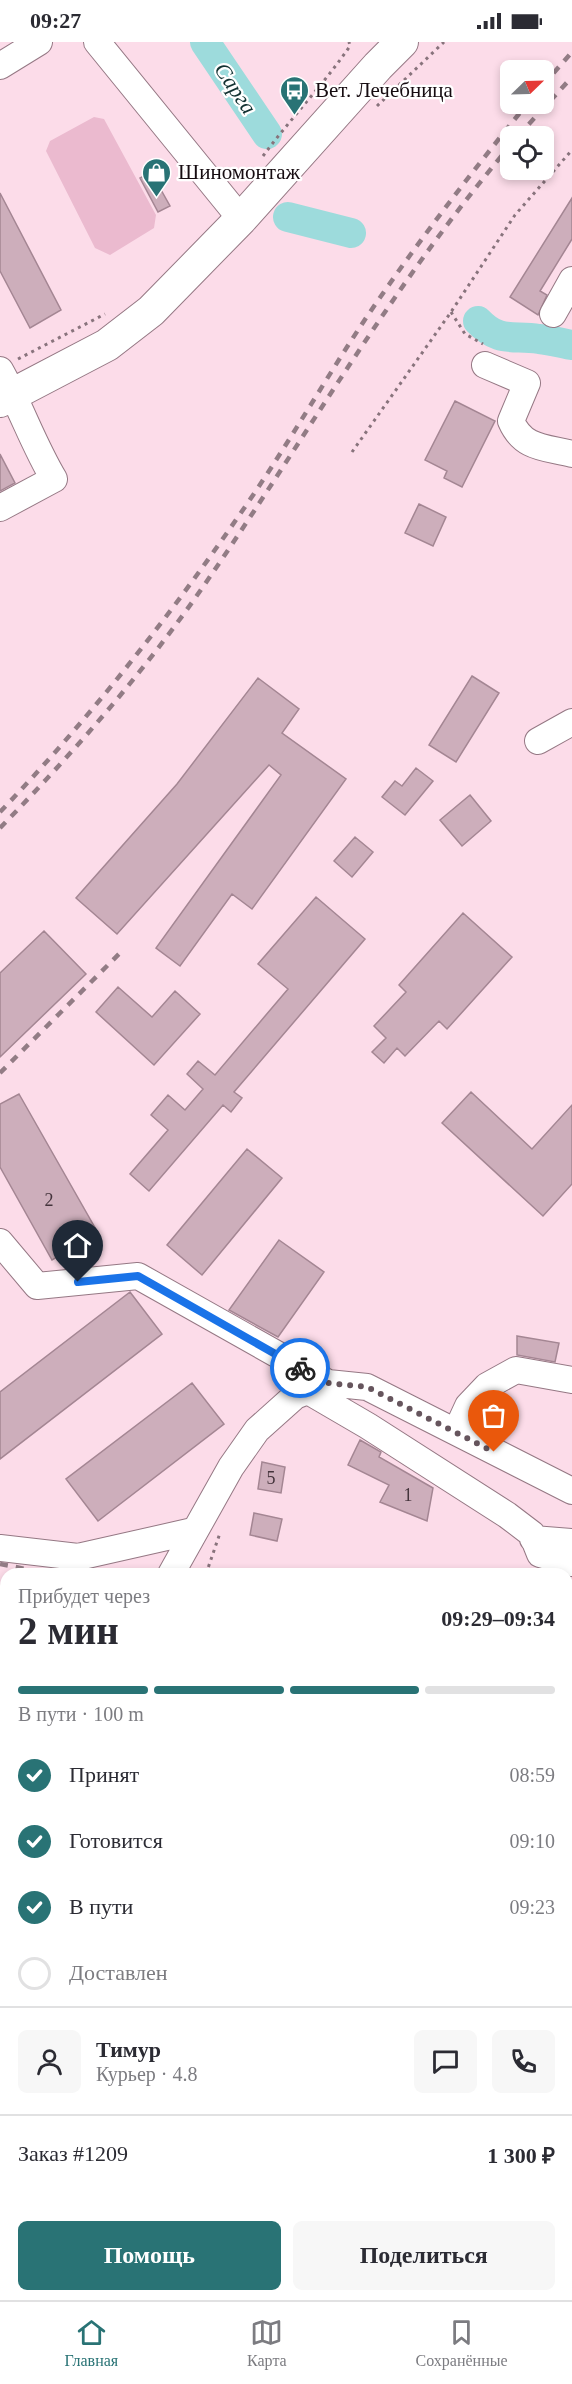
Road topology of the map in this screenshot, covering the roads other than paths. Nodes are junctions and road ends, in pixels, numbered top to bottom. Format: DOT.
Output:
graph roads {
  1 [pos="39,42"];
  2 [pos="97,42"];
  3 [pos="402,42"];
  4 [pos="373,54"];
  5 [pos="0,66"];
  6 [pos="241,219"];
  7 [pos="572,280"];
  8 [pos="553,314"];
  9 [pos="485,365"];
  10 [pos="6,382"];
  11 [pos="572,454"];
  12 [pos="0,508"];
  13 [pos="572,722"];
  14 [pos="538,741"];
  15 [pos="0,1242"];
  16 [pos="572,1380"];
  17 [pos="318,1387"];
  18 [pos="456,1432"];
  19 [pos="572,1491"];
  20 [pos="193,1531"];
  21 [pos="533,1539"];
  22 [pos="572,1542"];
  23 [pos="0,1548"];
  24 [pos="572,1563"];
  25 [pos="174,1568"];
  1 -- 5 [label="street"];
  2 -- 6 [label="street"];
  3 -- 4 [label="main road"];
  4 -- 6 [label="main road"];
  6 -- 10 [label="main road"];
  7 -- 8 [label="street"];
  9 -- 11 [label="street"];
  10 -- 12 [label="street"];
  13 -- 14 [label="street"];
  15 -- 17 [label="street"];
  16 -- 18 [label="street"];
  17 -- 18 [label="street"];
  17 -- 20 [label="street"];
  17 -- 21 [label="street"];
  18 -- 19 [label="street"];
  20 -- 23 [label="street"];
  20 -- 25 [label="street"];
  21 -- 22 [label="street"];
  21 -- 24 [label="street"];
}
